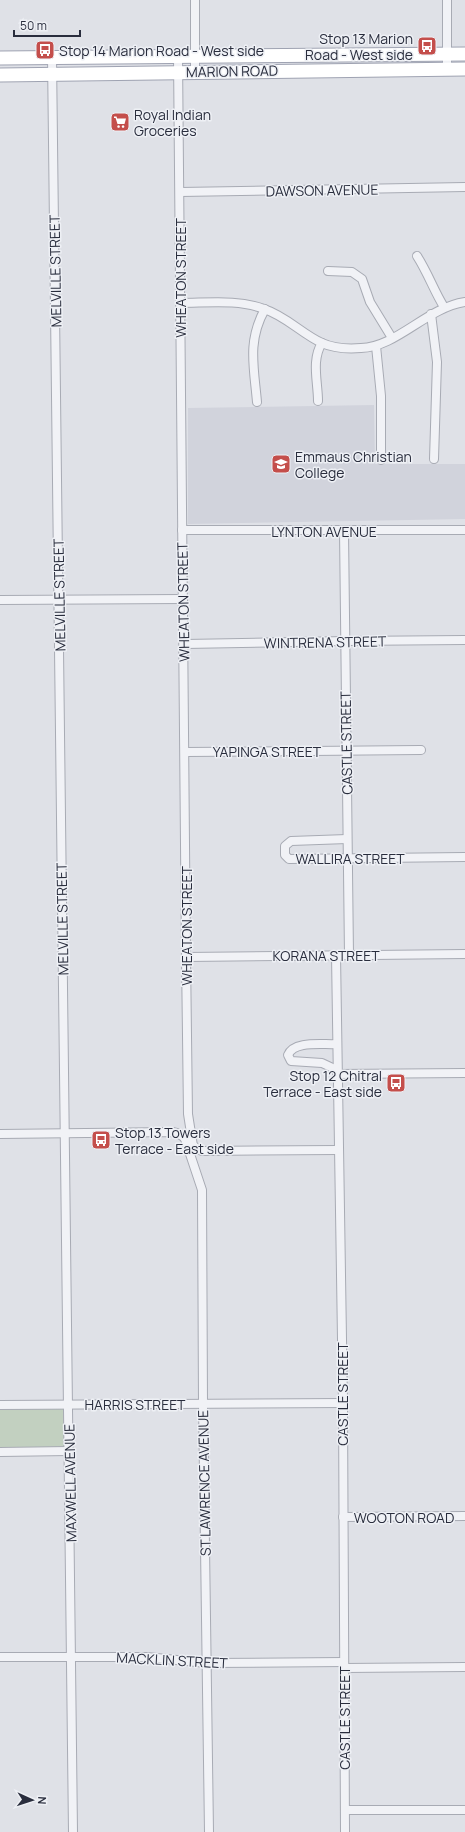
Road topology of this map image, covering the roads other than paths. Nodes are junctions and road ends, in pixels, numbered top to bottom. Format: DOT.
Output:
graph roads {
  1 [pos="195,0"];
  2 [pos="447,0"];
  3 [pos="465,54"];
  4 [pos="447,55"];
  5 [pos="178,56"];
  6 [pos="196,56"];
  7 [pos="52,57"];
  8 [pos="0,58"];
  9 [pos="447,69"];
  10 [pos="465,69"];
  11 [pos="178,72"];
  12 [pos="195,72"];
  13 [pos="0,75"];
  14 [pos="52,75"];
  15 [pos="465,187"];
  16 [pos="180,192"];
  17 [pos="417,256"];
  18 [pos="328,271"];
  19 [pos="465,302"];
  20 [pos="180,303"];
  21 [pos="444,307"];
  22 [pos="265,309"];
  23 [pos="431,314"];
  24 [pos="392,338"];
  25 [pos="322,343"];
  26 [pos="376,346"];
  27 [pos="318,401"];
  28 [pos="257,402"];
  29 [pos="434,459"];
  30 [pos="381,460"];
  31 [pos="182,530"];
  32 [pos="465,530"];
  33 [pos="344,531"];
  34 [pos="183,599"];
  35 [pos="0,600"];
  36 [pos="59,600"];
  37 [pos="465,640"];
  38 [pos="346,641"];
  39 [pos="184,644"];
  40 [pos="421,750"];
  41 [pos="346,751"];
  42 [pos="185,752"];
  43 [pos="348,839"];
  44 [pos="465,857"];
  45 [pos="348,858"];
  46 [pos="465,954"];
  47 [pos="336,955"];
  48 [pos="349,955"];
  49 [pos="186,957"];
  50 [pos="337,1044"];
  51 [pos="337,1072"];
  52 [pos="465,1073"];
  53 [pos="64,1133"];
  54 [pos="0,1134"];
  55 [pos="184,1136"];
  56 [pos="194,1146"];
  57 [pos="339,1150"];
  58 [pos="343,1403"];
  59 [pos="203,1404"];
  60 [pos="0,1405"];
  61 [pos="68,1405"];
  62 [pos="69,1451"];
  63 [pos="0,1452"];
  64 [pos="465,1516"];
  65 [pos="343,1517"];
  66 [pos="0,1657"];
  67 [pos="72,1657"];
  68 [pos="206,1663"];
  69 [pos="344,1665"];
  70 [pos="465,1667"];
  71 [pos="345,1810"];
  72 [pos="465,1810"];
  73 [pos="74,1832"];
  74 [pos="209,1832"];
  75 [pos="345,1832"];
  1 -- 6 [label="street"];
  2 -- 4 [label="street"];
  3 -- 4 [label="main road, MARION ROAD"];
  4 -- 6 [label="main road, MARION ROAD"];
  4 -- 9 [label="street"];
  5 -- 6 [label="main road, MARION ROAD"];
  5 -- 7 [label="main road, MARION ROAD"];
  5 -- 11 [label="street, WHEATON STREET"];
  6 -- 12 [label="street"];
  7 -- 8 [label="main road, MARION ROAD"];
  7 -- 14 [label="street, MELVILLE STREET"];
  9 -- 10 [label="main road, MARION ROAD"];
  9 -- 12 [label="main road, MARION ROAD"];
  11 -- 12 [label="main road, MARION ROAD"];
  11 -- 14 [label="main road, MARION ROAD"];
  11 -- 16 [label="street, WHEATON STREET"];
  13 -- 14 [label="main road, MARION ROAD"];
  14 -- 36 [label="street, MELVILLE STREET"];
  15 -- 16 [label="street, DAWSON AVENUE"];
  16 -- 20 [label="street, WHEATON STREET"];
  17 -- 21 [label="street"];
  18 -- 24 [label="street"];
  19 -- 21 [label="street"];
  20 -- 22 [label="street"];
  20 -- 31 [label="street, WHEATON STREET"];
  21 -- 23 [label="street"];
  22 -- 25 [label="street"];
  22 -- 28 [label="street"];
  23 -- 24 [label="street"];
  23 -- 29 [label="street"];
  24 -- 26 [label="street"];
  25 -- 26 [label="street"];
  25 -- 27 [label="street"];
  26 -- 30 [label="street"];
  31 -- 33 [label="street, LYNTON AVENUE"];
  31 -- 34 [label="street, WHEATON STREET"];
  32 -- 33 [label="street, LYNTON AVENUE"];
  33 -- 38 [label="street, CASTLE STREET"];
  34 -- 36 [label="street"];
  34 -- 39 [label="street, WHEATON STREET"];
  35 -- 36 [label="street"];
  36 -- 53 [label="street, MELVILLE STREET"];
  37 -- 38 [label="street, WINTRENA STREET"];
  38 -- 39 [label="street, WINTRENA STREET"];
  38 -- 41 [label="street, CASTLE STREET"];
  39 -- 42 [label="street, WHEATON STREET"];
  40 -- 41 [label="street, YAPINGA STREET"];
  41 -- 42 [label="street, YAPINGA STREET"];
  41 -- 43 [label="street, CASTLE STREET"];
  42 -- 49 [label="street, WHEATON STREET"];
  43 -- 45 [label="street, CASTLE STREET"];
  43 -- 45 [label="street, WALLIRA STREET"];
  44 -- 45 [label="street, WALLIRA STREET"];
  45 -- 48 [label="street, CASTLE STREET"];
  46 -- 48 [label="street, KORANA STREET"];
  47 -- 48 [label="street, KORANA STREET"];
  47 -- 49 [label="street, KORANA STREET"];
  47 -- 50 [label="street, CASTLE STREET"];
  49 -- 56 [label="street, WHEATON STREET"];
  50 -- 51 [label="street, CASTLE STREET"];
  50 -- 51 [label="street"];
  51 -- 52 [label="street"];
  51 -- 57 [label="street, CASTLE STREET"];
  53 -- 54 [label="street"];
  53 -- 55 [label="street"];
  53 -- 61 [label="street, MAXWELL AVENUE"];
  55 -- 56 [label="street"];
  55 -- 59 [label="street, ST LAWRENCE AVENUE"];
  56 -- 57 [label="street"];
  57 -- 58 [label="street, CASTLE STREET"];
  58 -- 59 [label="street, HARRIS STREET"];
  58 -- 65 [label="street, CASTLE STREET"];
  59 -- 61 [label="street, HARRIS STREET"];
  59 -- 68 [label="street, ST LAWRENCE AVENUE"];
  60 -- 61 [label="street, HARRIS STREET"];
  61 -- 62 [label="street, MAXWELL AVENUE"];
  62 -- 63 [label="street"];
  62 -- 67 [label="street, MAXWELL AVENUE"];
  64 -- 65 [label="street, WOOTON ROAD"];
  65 -- 69 [label="street, CASTLE STREET"];
  66 -- 67 [label="street, MACKLIN STREET"];
  67 -- 68 [label="street, MACKLIN STREET"];
  67 -- 73 [label="street, MAXWELL AVENUE"];
  68 -- 69 [label="street, MACKLIN STREET"];
  68 -- 74 [label="street, ST LAWRENCE AVENUE"];
  69 -- 70 [label="street, MACKLIN STREET"];
  69 -- 71 [label="street, CASTLE STREET"];
  71 -- 72 [label="street"];
  71 -- 75 [label="street, CASTLE STREET"];
}
